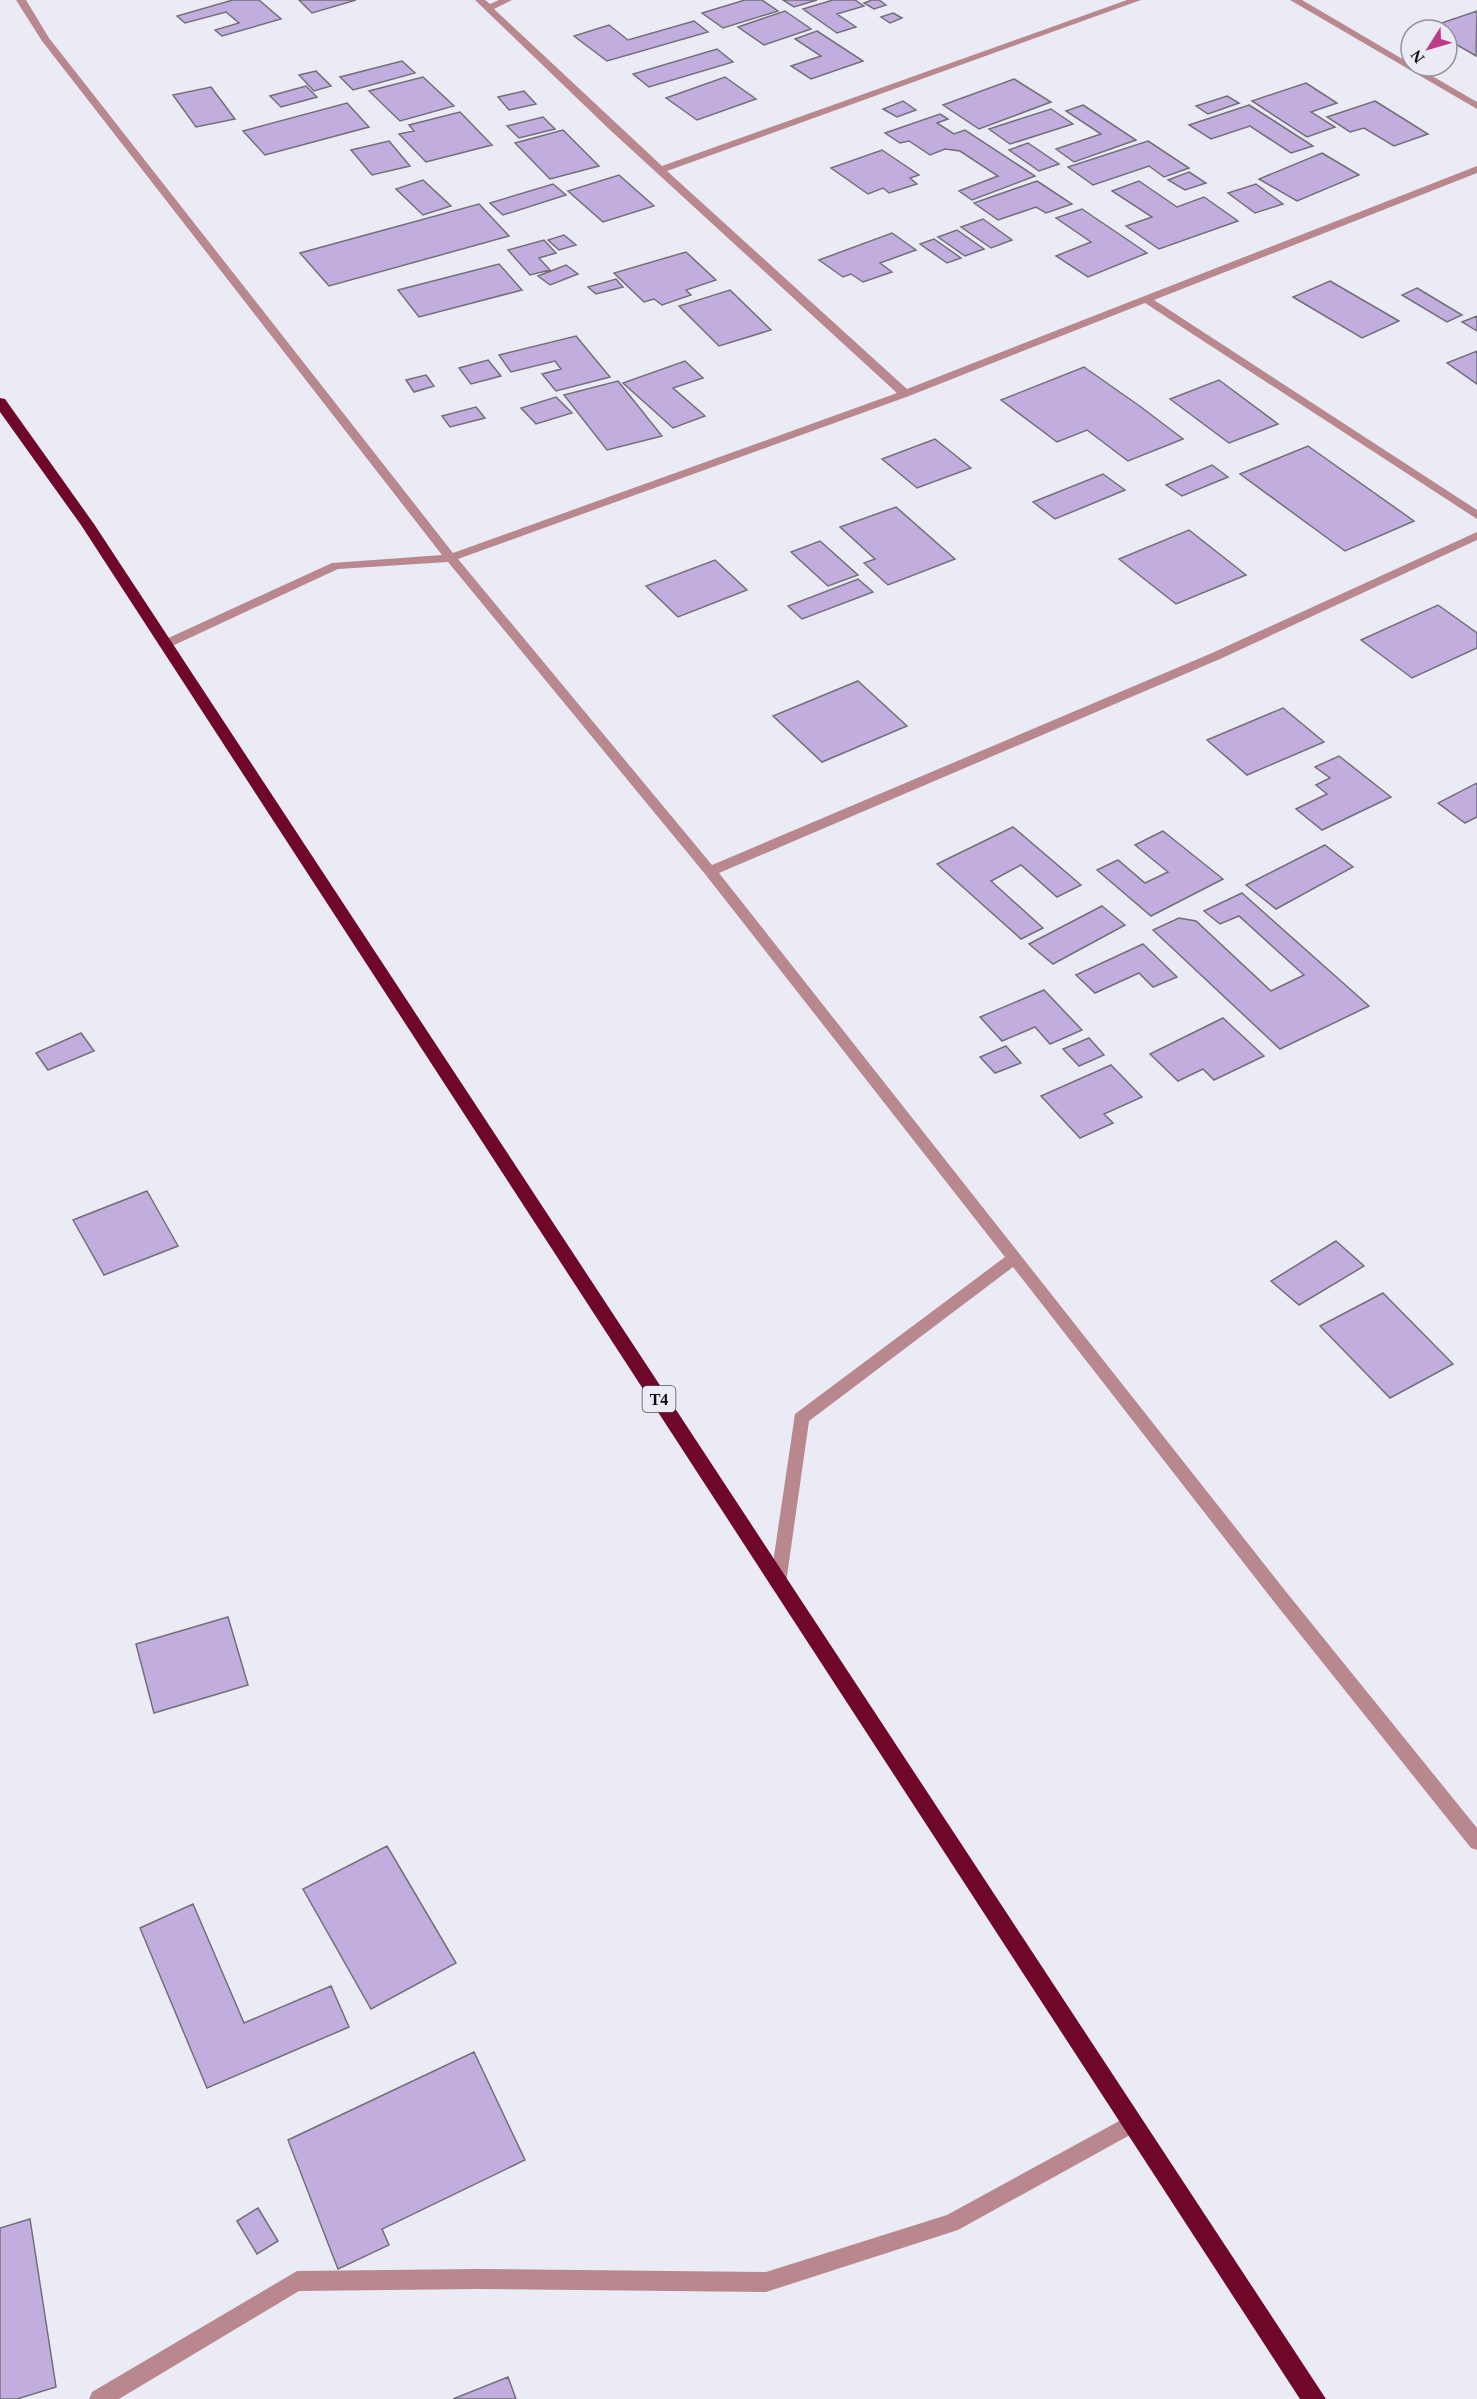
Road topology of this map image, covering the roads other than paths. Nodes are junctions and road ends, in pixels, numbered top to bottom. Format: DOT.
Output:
graph roads {
  1 [pos="21,0"];
  2 [pos="507,0"];
  3 [pos="1136,0"];
  4 [pos="1295,0"];
  5 [pos="484,4"];
  6 [pos="1477,106"];
  7 [pos="1477,169"];
  8 [pos="660,170"];
  9 [pos="1147,300"];
  10 [pos="905,394"];
  11 [pos="0,402"];
  12 [pos="1477,515"];
  13 [pos="1477,536"];
  14 [pos="451,558"];
  15 [pos="166,644"];
  16 [pos="710,871"];
  17 [pos="1014,1258"];
  18 [pos="778,1583"];
  19 [pos="1477,1842"];
  20 [pos="1132,2123"];
  21 [pos="99,2399"];
  22 [pos="1314,2399"];
  1 -- 14 [label="street"];
  2 -- 5 [label="street"];
  3 -- 8 [label="street"];
  4 -- 6 [label="street"];
  5 -- 8 [label="street"];
  7 -- 9 [label="street"];
  8 -- 10 [label="street"];
  9 -- 10 [label="street"];
  9 -- 12 [label="street"];
  10 -- 14 [label="street"];
  11 -- 15 [label="highway, T4"];
  13 -- 16 [label="street"];
  14 -- 15 [label="street"];
  14 -- 16 [label="street"];
  15 -- 18 [label="highway, T4"];
  16 -- 17 [label="street"];
  17 -- 18 [label="street"];
  17 -- 19 [label="street"];
  18 -- 20 [label="highway, T4"];
  20 -- 21 [label="street"];
  20 -- 22 [label="highway, T4"];
}
